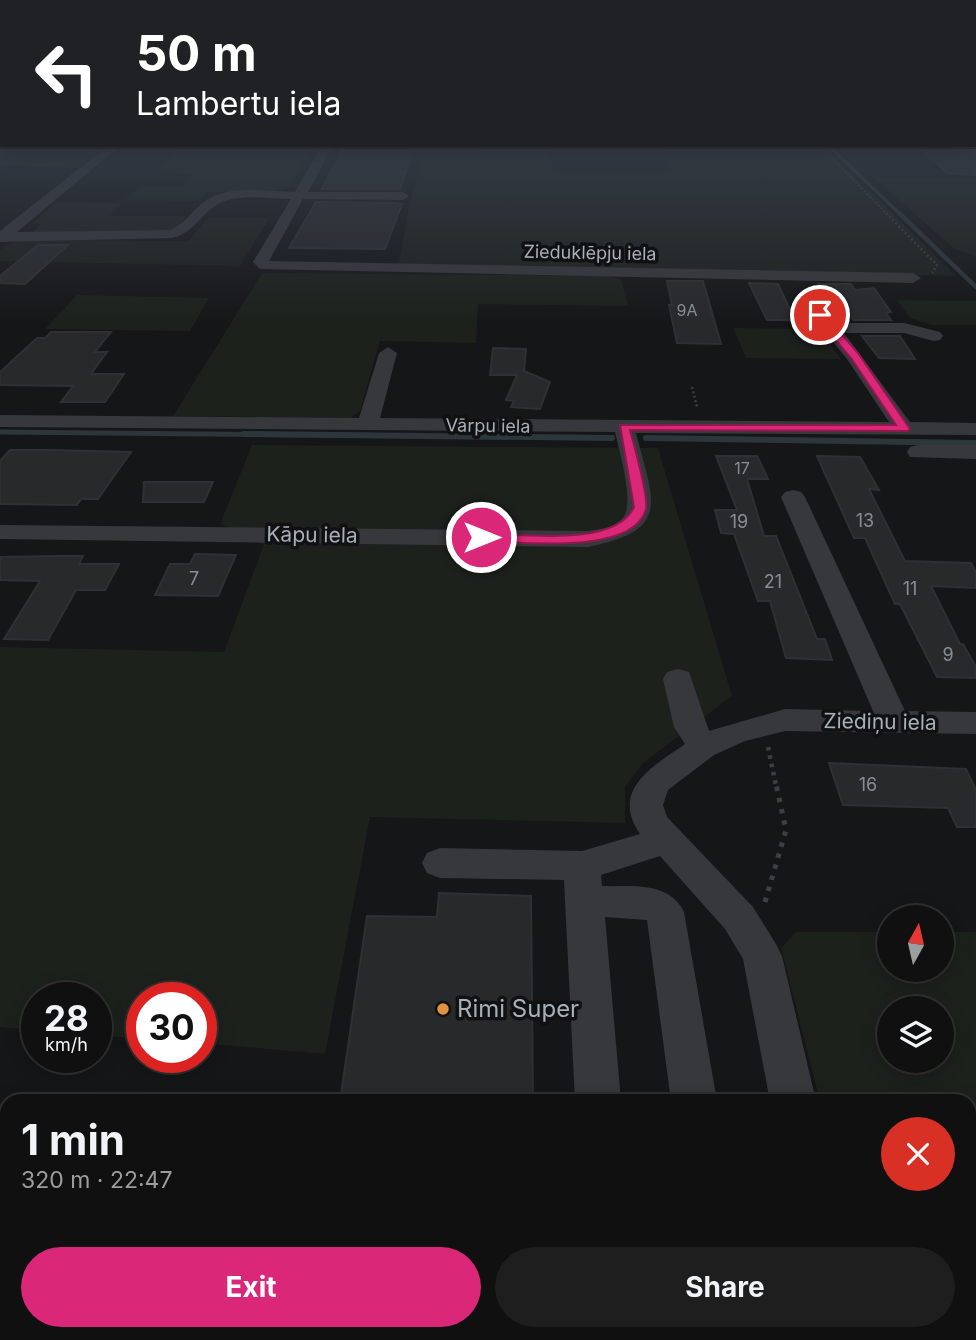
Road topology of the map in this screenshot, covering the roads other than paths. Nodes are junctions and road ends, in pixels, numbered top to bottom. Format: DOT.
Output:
graph roads {
  1 [pos="48,200"];
  2 [pos="214,200"];
  3 [pos="297,200"];
  4 [pos="2,237"];
  5 [pos="914,278"];
  6 [pos="808,302"];
  7 [pos="831,328"];
  8 [pos="934,336"];
  9 [pos="388,353"];
  10 [pos="0,421"];
  11 [pos="368,424"];
  12 [pos="624,427"];
  13 [pos="904,429"];
  14 [pos="976,429"];
  15 [pos="918,452"];
  16 [pos="976,452"];
  17 [pos="793,497"];
  18 [pos="0,532"];
  19 [pos="678,679"];
  20 [pos="894,722"];
  21 [pos="976,723"];
  22 [pos="703,747"];
  23 [pos="665,841"];
  24 [pos="440,863"];
  25 [pos="583,883"];
  26 [pos="598,1094"];
  27 [pos="693,1094"];
  28 [pos="792,1094"];
  1 -- 4 [label="street"];
  2 -- 4 [label="street"];
  3 -- 5 [label="street, Zieduklēpju iela"];
  6 -- 7 [label="street"];
  7 -- 8 [label="street"];
  7 -- 13 [label="street"];
  9 -- 11 [label="street"];
  10 -- 11 [label="street, Vārpu iela"];
  11 -- 12 [label="street, Vārpu iela"];
  12 -- 13 [label="street, Vārpu iela"];
  12 -- 18 [label="street, Kāpu iela"];
  13 -- 14 [label="street, Vārpu iela"];
  15 -- 16 [label="street"];
  17 -- 20 [label="street"];
  19 -- 22 [label="street"];
  20 -- 21 [label="street, Ziediņu iela"];
  20 -- 22 [label="street, Ziediņu iela"];
  22 -- 23 [label="street, Ziediņu iela"];
  23 -- 25 [label="street"];
  23 -- 28 [label="street"];
  24 -- 25 [label="street"];
  25 -- 26 [label="street"];
  25 -- 27 [label="street"];
}
